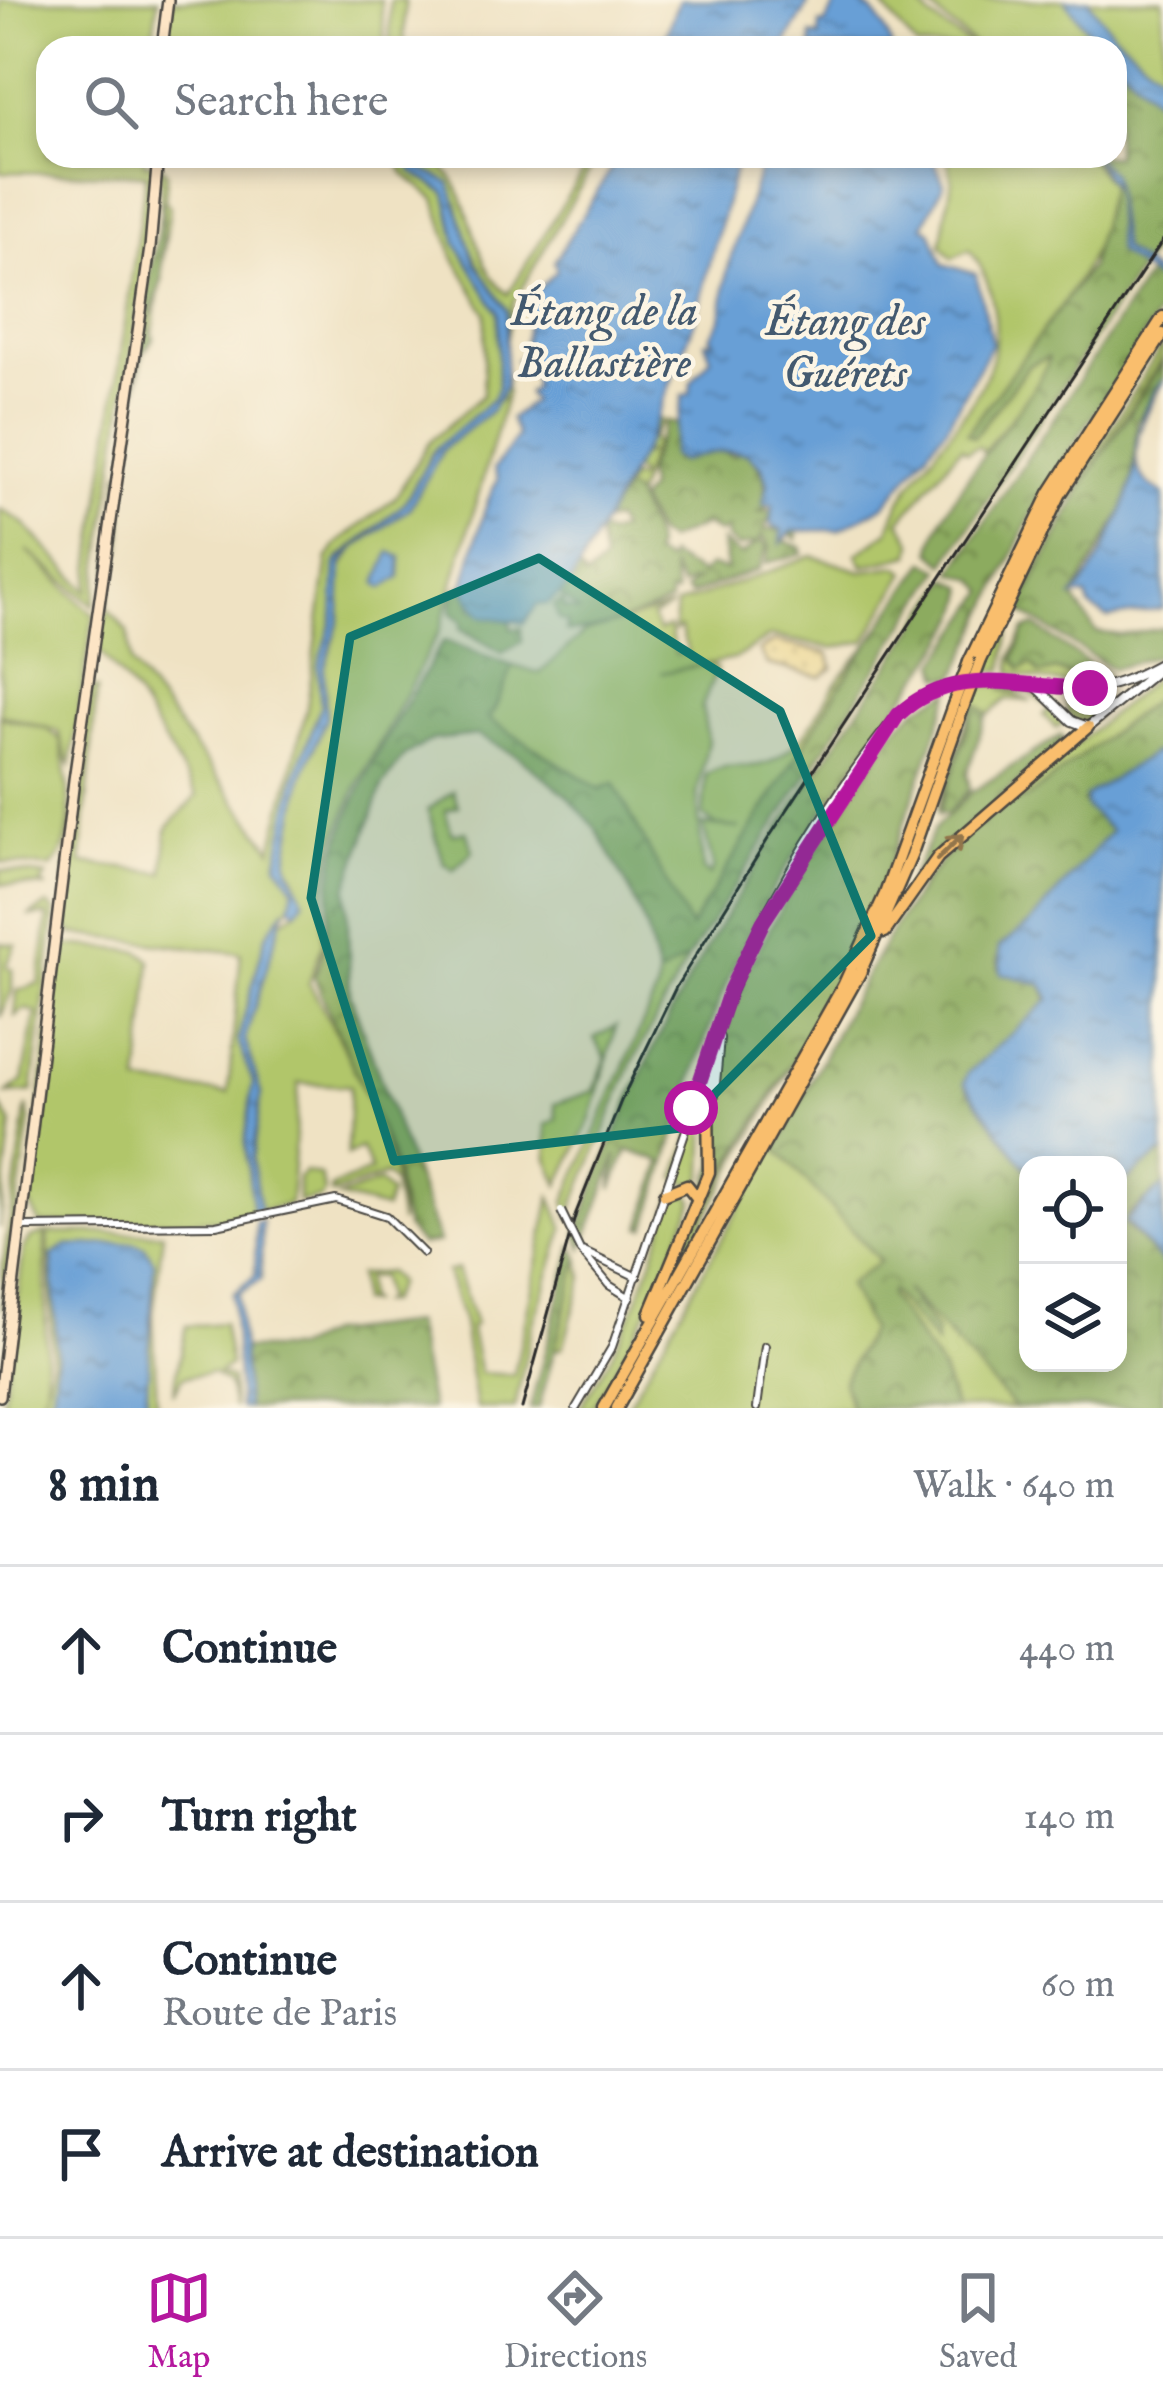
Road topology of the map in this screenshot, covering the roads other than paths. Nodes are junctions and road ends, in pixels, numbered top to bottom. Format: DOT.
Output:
graph roads {
  1 [pos="169,0"];
  2 [pos="164,36"];
  3 [pos="156,168"];
  4 [pos="1163,317"];
  5 [pos="1163,334"];
  6 [pos="975,661"];
  7 [pos="1163,664"];
  8 [pos="1030,683"];
  9 [pos="1073,688"];
  10 [pos="1090,688"];
  11 [pos="959,705"];
  12 [pos="1060,706"];
  13 [pos="1103,715"];
  14 [pos="1088,727"];
  15 [pos="877,936"];
  16 [pos="745,957"];
  17 [pos="705,1074"];
  18 [pos="708,1103"];
  19 [pos="688,1121"];
  20 [pos="665,1194"];
  21 [pos="698,1202"];
  22 [pos="560,1207"];
  23 [pos="23,1227"];
  24 [pos="580,1250"];
  25 [pos="423,1253"];
  26 [pos="615,1269"];
  27 [pos="638,1277"];
  28 [pos="609,1285"];
  29 [pos="630,1298"];
  30 [pos="765,1346"];
  31 [pos="0,1396"];
  32 [pos="576,1408"];
  33 [pos="603,1408"];
  34 [pos="616,1408"];
  35 [pos="757,1408"];
  1 -- 2 [label="main road"];
  3 -- 23 [label="main road"];
  4 -- 6 [label="highway"];
  5 -- 6 [label="highway"];
  6 -- 11 [label="highway, bridge"];
  7 -- 10 [label="street"];
  7 -- 13 [label="street"];
  8 -- 9 [label="street"];
  8 -- 12 [label="street"];
  8 -- 16 [label="street"];
  9 -- 10 [label="street"];
  9 -- 12 [label="street"];
  10 -- 13 [label="street"];
  11 -- 15 [label="highway"];
  11 -- 33 [label="highway"];
  12 -- 14 [label="street"];
  13 -- 14 [label="street"];
  15 -- 14 [label="highway, one-way"];
  15 -- 34 [label="highway"];
  16 -- 17 [label="street"];
  16 -- 18 [label="street"];
  17 -- 18 [label="street"];
  17 -- 19 [label="street"];
  18 -- 19 [label="street"];
  18 -- 21 [label="highway"];
  19 -- 20 [label="street"];
  20 -- 21 [label="highway"];
  20 -- 27 [label="street"];
  21 -- 33 [label="highway"];
  22 -- 24 [label="street, bridge"];
  23 -- 25 [label="street"];
  23 -- 31 [label="main road"];
  24 -- 26 [label="street"];
  24 -- 28 [label="street"];
  26 -- 27 [label="street"];
  26 -- 28 [label="street"];
  27 -- 29 [label="street"];
  28 -- 29 [label="street"];
  29 -- 32 [label="street"];
  30 -- 35 [label="street"];
}
